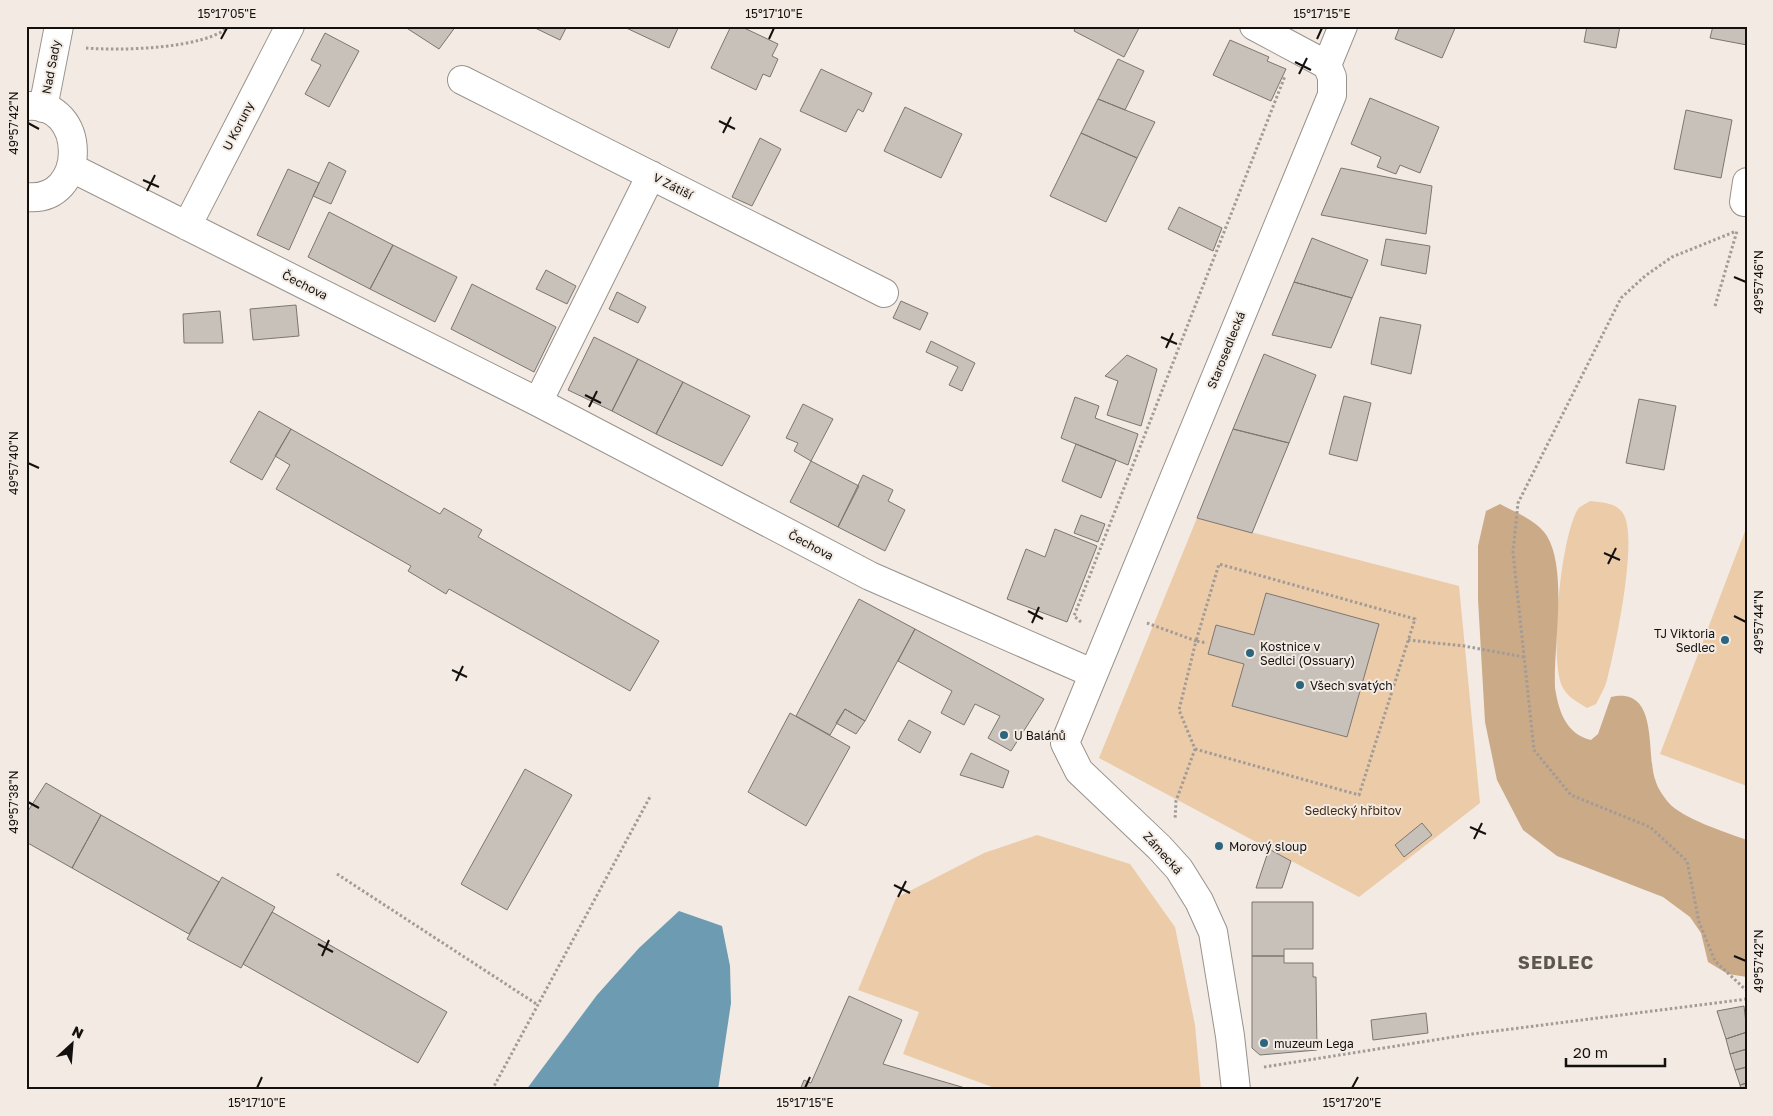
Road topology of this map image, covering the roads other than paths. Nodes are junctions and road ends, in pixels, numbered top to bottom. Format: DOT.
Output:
graph roads {
  1 [pos="59,26"];
  2 [pos="290,26"];
  3 [pos="1254,26"];
  4 [pos="1343,26"];
  5 [pos="1327,65"];
  6 [pos="462,80"];
  7 [pos="34,107"];
  8 [pos="72,168"];
  9 [pos="651,175"];
  10 [pos="26,196"];
  11 [pos="187,226"];
  12 [pos="884,293"];
  13 [pos="538,402"];
  14 [pos="1092,673"];
  15 [pos="1236,1090"];
  1 -- 7 [label="street, Nad Sady"];
  2 -- 11 [label="street, U Koruny"];
  3 -- 5 [label="street"];
  4 -- 5 [label="street"];
  5 -- 14 [label="street, Starosedlecká"];
  6 -- 9 [label="street, V Zátiší"];
  7 -- 8 [label="street, Nad Sady"];
  8 -- 10 [label="street"];
  8 -- 11 [label="street, Čechova"];
  9 -- 12 [label="street, V Zátiší"];
  9 -- 13 [label="street"];
  11 -- 13 [label="street, Čechova"];
  13 -- 14 [label="street, Čechova"];
  14 -- 15 [label="street, Zámecká"];
}
